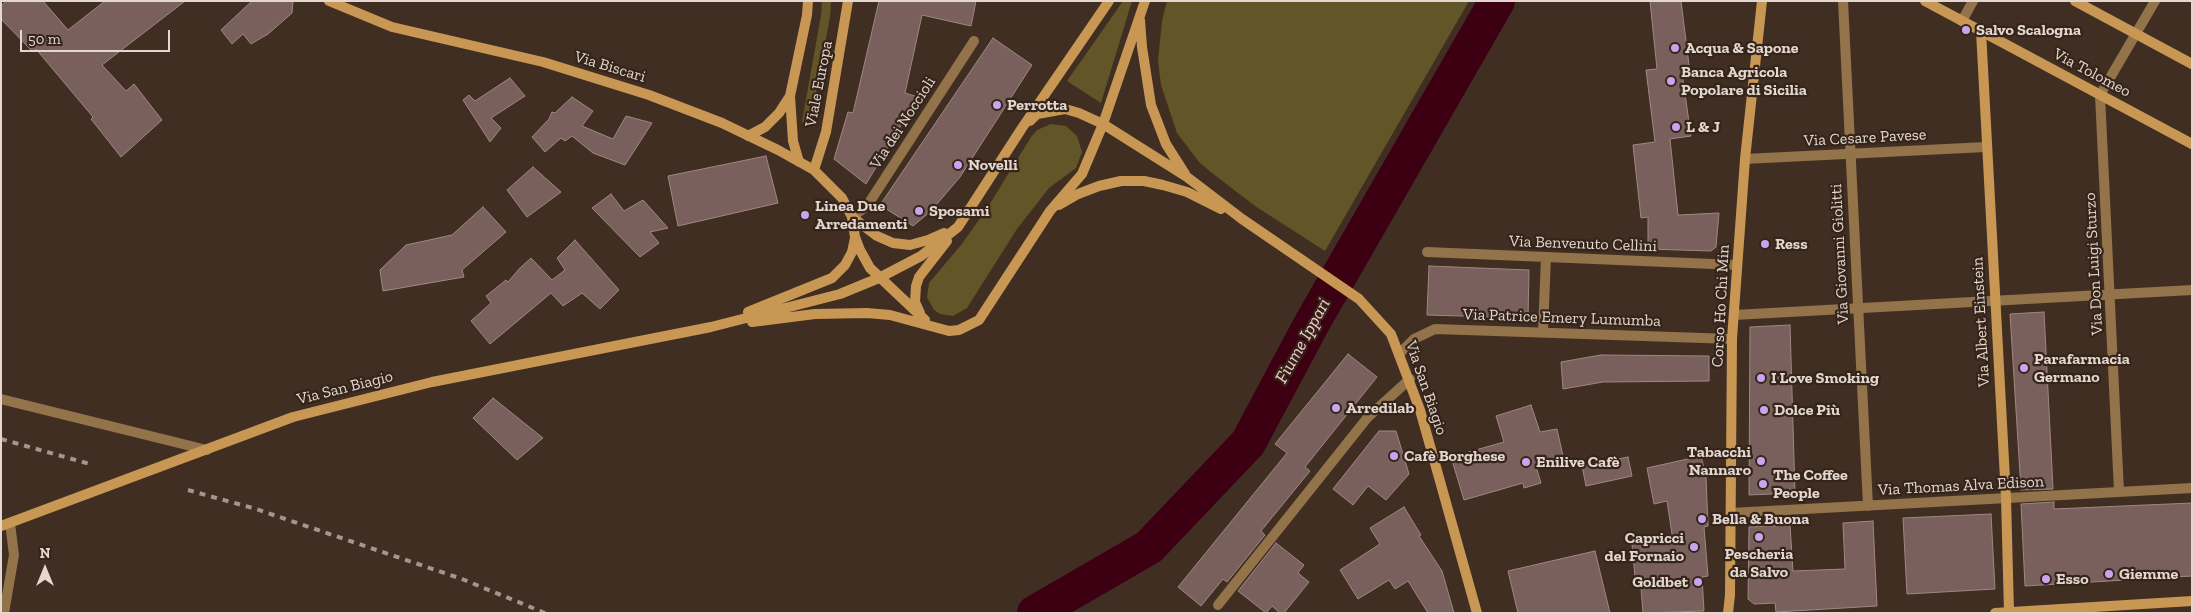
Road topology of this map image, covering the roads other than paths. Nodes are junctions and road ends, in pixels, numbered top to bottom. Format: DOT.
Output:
graph roads {
  1 [pos="330,1"];
  2 [pos="808,1"];
  3 [pos="848,1"];
  4 [pos="1109,1"];
  5 [pos="1145,1"];
  6 [pos="1762,1"];
  7 [pos="1843,1"];
  8 [pos="1925,1"];
  9 [pos="1972,1"];
  10 [pos="2075,1"];
  11 [pos="2155,1"];
  12 [pos="1140,14"];
  13 [pos="1962,21"];
  14 [pos="1981,31"];
  15 [pos="2136,34"];
  16 [pos="974,41"];
  17 [pos="2192,64"];
  18 [pos="2100,95"];
  19 [pos="790,96"];
  20 [pos="1103,124"];
  21 [pos="1022,128"];
  22 [pos="748,136"];
  23 [pos="2192,144"];
  24 [pos="1986,147"];
  25 [pos="1851,154"];
  26 [pos="1745,159"];
  27 [pos="799,162"];
  28 [pos="814,170"];
  29 [pos="1187,176"];
  30 [pos="1050,211"];
  31 [pos="852,217"];
  32 [pos="1242,219"];
  33 [pos="958,227"];
  34 [pos="855,237"];
  35 [pos="1427,252"];
  36 [pos="1546,257"];
  37 [pos="1737,265"];
  38 [pos="879,278"];
  39 [pos="2192,290"];
  40 [pos="2111,294"];
  41 [pos="1995,301"];
  42 [pos="1858,308"];
  43 [pos="1734,315"];
  44 [pos="928,323"];
  45 [pos="711,327"];
  46 [pos="1542,331"];
  47 [pos="1732,339"];
  48 [pos="1399,354"];
  49 [pos="1410,379"];
  50 [pos="1,399"];
  51 [pos="207,450"];
  52 [pos="2192,488"];
  53 [pos="2119,492"];
  54 [pos="2006,498"];
  55 [pos="1868,506"];
  56 [pos="1731,513"];
  57 [pos="5,525"];
  58 [pos="2192,601"];
  59 [pos="1218,605"];
  60 [pos="2009,612"];
  61 [pos="4,613"];
  62 [pos="1477,613"];
  63 [pos="1728,613"];
  64 [pos="1996,613"];
  1 -- 22 [label="main road, Via Biscari"];
  2 -- 19 [label="main road, Viale Europa"];
  3 -- 28 [label="main road, Viale Europa"];
  4 -- 21 [label="main road"];
  5 -- 12 [label="main road"];
  6 -- 26 [label="main road, Corso Ho Chi Min"];
  7 -- 25 [label="street, Via Giovanni Giolitti"];
  8 -- 13 [label="main road, Via Tolomeo"];
  9 -- 13 [label="street"];
  10 -- 15 [label="main road"];
  11 -- 15 [label="street"];
  12 -- 20 [label="main road"];
  12 -- 29 [label="main road"];
  13 -- 14 [label="main road, Via Tolomeo"];
  14 -- 18 [label="main road, Via Tolomeo"];
  14 -- 24 [label="main road, Via Albert Einstein"];
  15 -- 17 [label="main road"];
  15 -- 18 [label="street"];
  16 -- 31 [label="street, Via dei Noccioli"];
  18 -- 23 [label="main road, Via Tolomeo"];
  18 -- 40 [label="street, Via Don Luigi Sturzo"];
  19 -- 22 [label="main road"];
  19 -- 27 [label="main road"];
  20 -- 21 [label="main road"];
  20 -- 29 [label="main road"];
  20 -- 30 [label="main road"];
  21 -- 33 [label="main road"];
  22 -- 27 [label="main road, Via Biscari"];
  24 -- 25 [label="street, Via Cesare Pavese"];
  24 -- 41 [label="main road, Via Albert Einstein"];
  25 -- 26 [label="street, Via Cesare Pavese"];
  25 -- 42 [label="street, Via Giovanni Giolitti"];
  26 -- 37 [label="main road, Corso Ho Chi Min"];
  27 -- 28 [label="main road, Via Biscari"];
  28 -- 31 [label="main road, Via Biscari"];
  29 -- 32 [label="main road"];
  30 -- 32 [label="main road"];
  30 -- 44 [label="main road"];
  31 -- 33 [label="main road"];
  31 -- 34 [label="main road"];
  32 -- 48 [label="main road, Via San Biagio"];
  33 -- 38 [label="main road"];
  33 -- 44 [label="main road"];
  34 -- 38 [label="main road"];
  34 -- 45 [label="main road"];
  35 -- 36 [label="street, Via Benvenuto Cellini"];
  36 -- 37 [label="street, Via Benvenuto Cellini"];
  36 -- 46 [label="street"];
  37 -- 43 [label="main road, Corso Ho Chi Min"];
  38 -- 44 [label="main road"];
  38 -- 45 [label="main road"];
  39 -- 40 [label="street"];
  40 -- 41 [label="street"];
  40 -- 53 [label="street, Via Don Luigi Sturzo"];
  41 -- 42 [label="street"];
  41 -- 54 [label="main road, Via Albert Einstein"];
  42 -- 43 [label="street"];
  42 -- 55 [label="street, Via Giovanni Giolitti"];
  43 -- 47 [label="main road, Corso Ho Chi Min"];
  44 -- 45 [label="main road"];
  45 -- 51 [label="main road, Via San Biagio"];
  46 -- 47 [label="street, Via Patrice Emery Lumumba"];
  46 -- 48 [label="street, Via Patrice Emery Lumumba"];
  47 -- 56 [label="main road, Corso Ho Chi Min"];
  48 -- 49 [label="main road, Via San Biagio"];
  49 -- 59 [label="street"];
  49 -- 62 [label="main road, Via San Biagio"];
  50 -- 51 [label="street"];
  51 -- 57 [label="main road, Via San Biagio"];
  52 -- 53 [label="street, Via Thomas Alva Edison"];
  53 -- 54 [label="street, Via Thomas Alva Edison"];
  54 -- 55 [label="street, Via Thomas Alva Edison"];
  54 -- 60 [label="main road, Via Albert Einstein"];
  55 -- 56 [label="street, Via Thomas Alva Edison"];
  56 -- 63 [label="main road, Corso Ho Chi Min"];
  57 -- 61 [label="street"];
  58 -- 60 [label="main road"];
  60 -- 64 [label="main road"];
}
